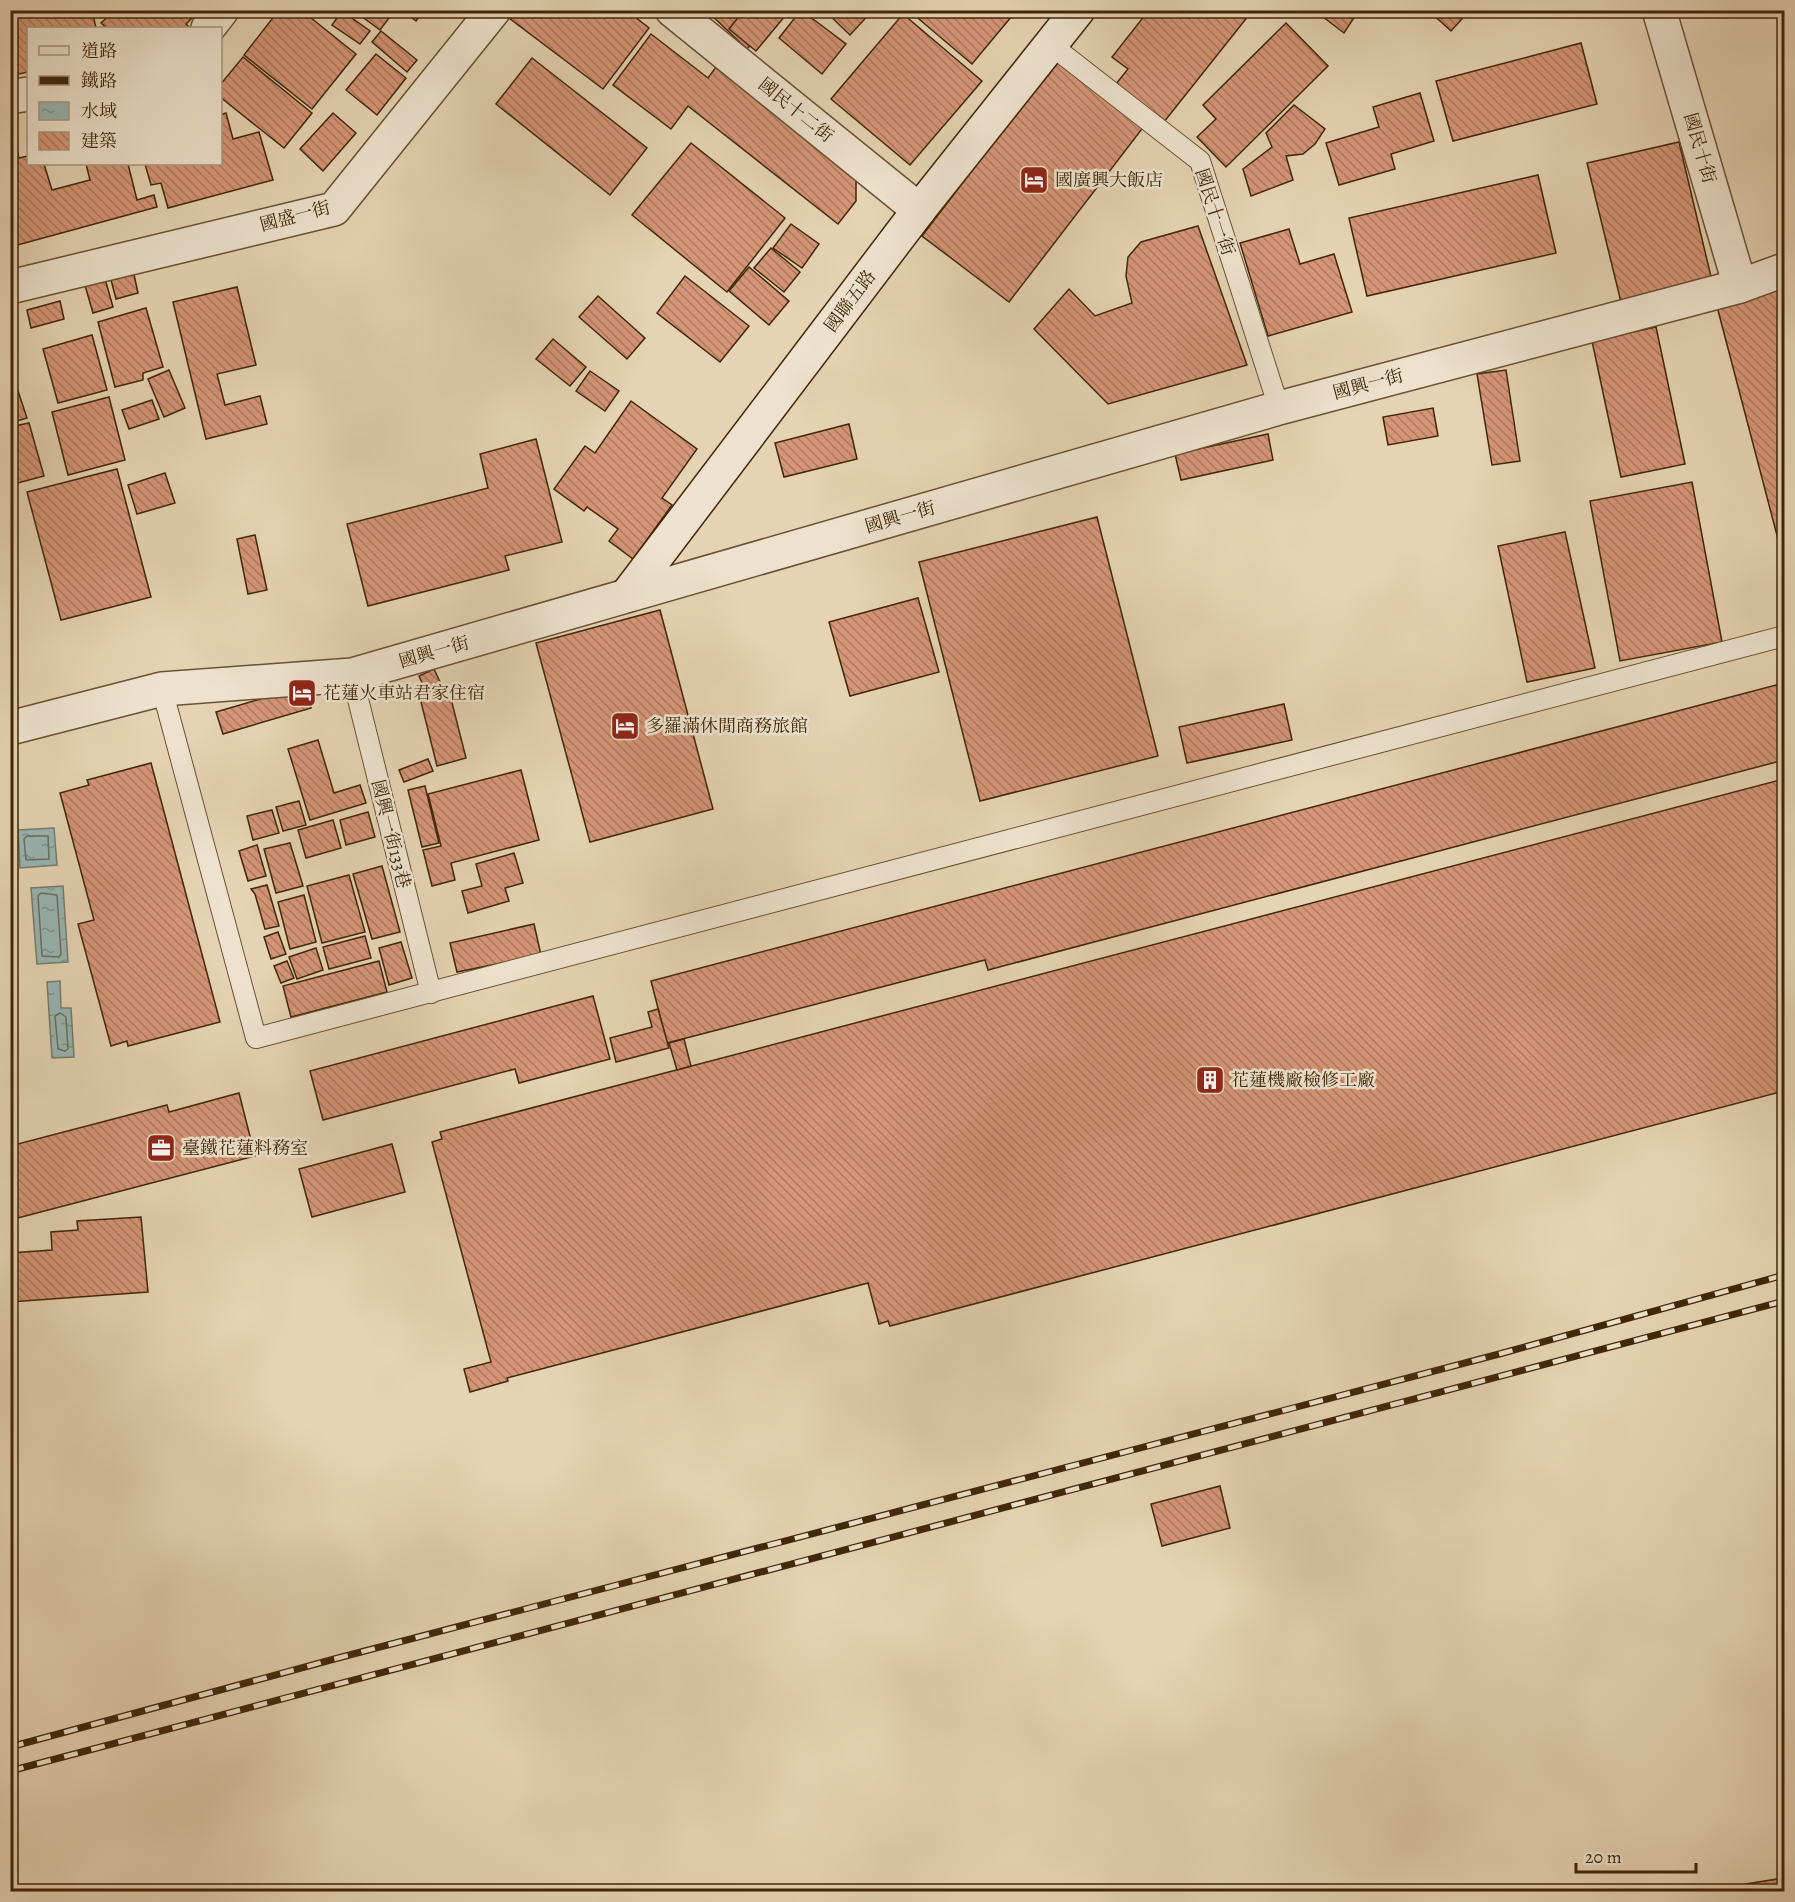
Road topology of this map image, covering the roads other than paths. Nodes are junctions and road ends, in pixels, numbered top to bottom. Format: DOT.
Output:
graph roads {
  1 [pos="222,10"];
  2 [pos="494,10"];
  3 [pos="672,10"];
  4 [pos="1078,10"];
  5 [pos="1659,10"];
  6 [pos="209,27"];
  7 [pos="1051,45"];
  8 [pos="27,94"];
  9 [pos="10,97"];
  10 [pos="919,210"];
  11 [pos="1785,270"];
  12 [pos="1740,286"];
  13 [pos="10,288"];
  14 [pos="1279,408"];
  15 [pos="627,595"];
  16 [pos="1785,636"];
  17 [pos="352,675"];
  18 [pos="162,689"];
  19 [pos="10,729"];
  20 [pos="431,993"];
  1 -- 6 [label="street"];
  2 -- 13 [label="street, 國盛一街"];
  3 -- 10 [label="street, 國民十二街"];
  4 -- 7 [label="street, 國聯五路"];
  5 -- 12 [label="street, 國民十街"];
  7 -- 10 [label="street, 國聯五路"];
  7 -- 14 [label="lane, 國民十一街"];
  8 -- 9 [label="street"];
  10 -- 15 [label="street, 國聯五路"];
  11 -- 12 [label="street, 國興一街"];
  12 -- 14 [label="street, 國興一街"];
  14 -- 15 [label="street, 國興一街"];
  15 -- 17 [label="street, 國興一街"];
  16 -- 20 [label="lane"];
  17 -- 18 [label="street, 國興一街"];
  17 -- 20 [label="lane, 國興一街133巷"];
  18 -- 19 [label="street, 國興一街"];
  18 -- 20 [label="lane"];
}
